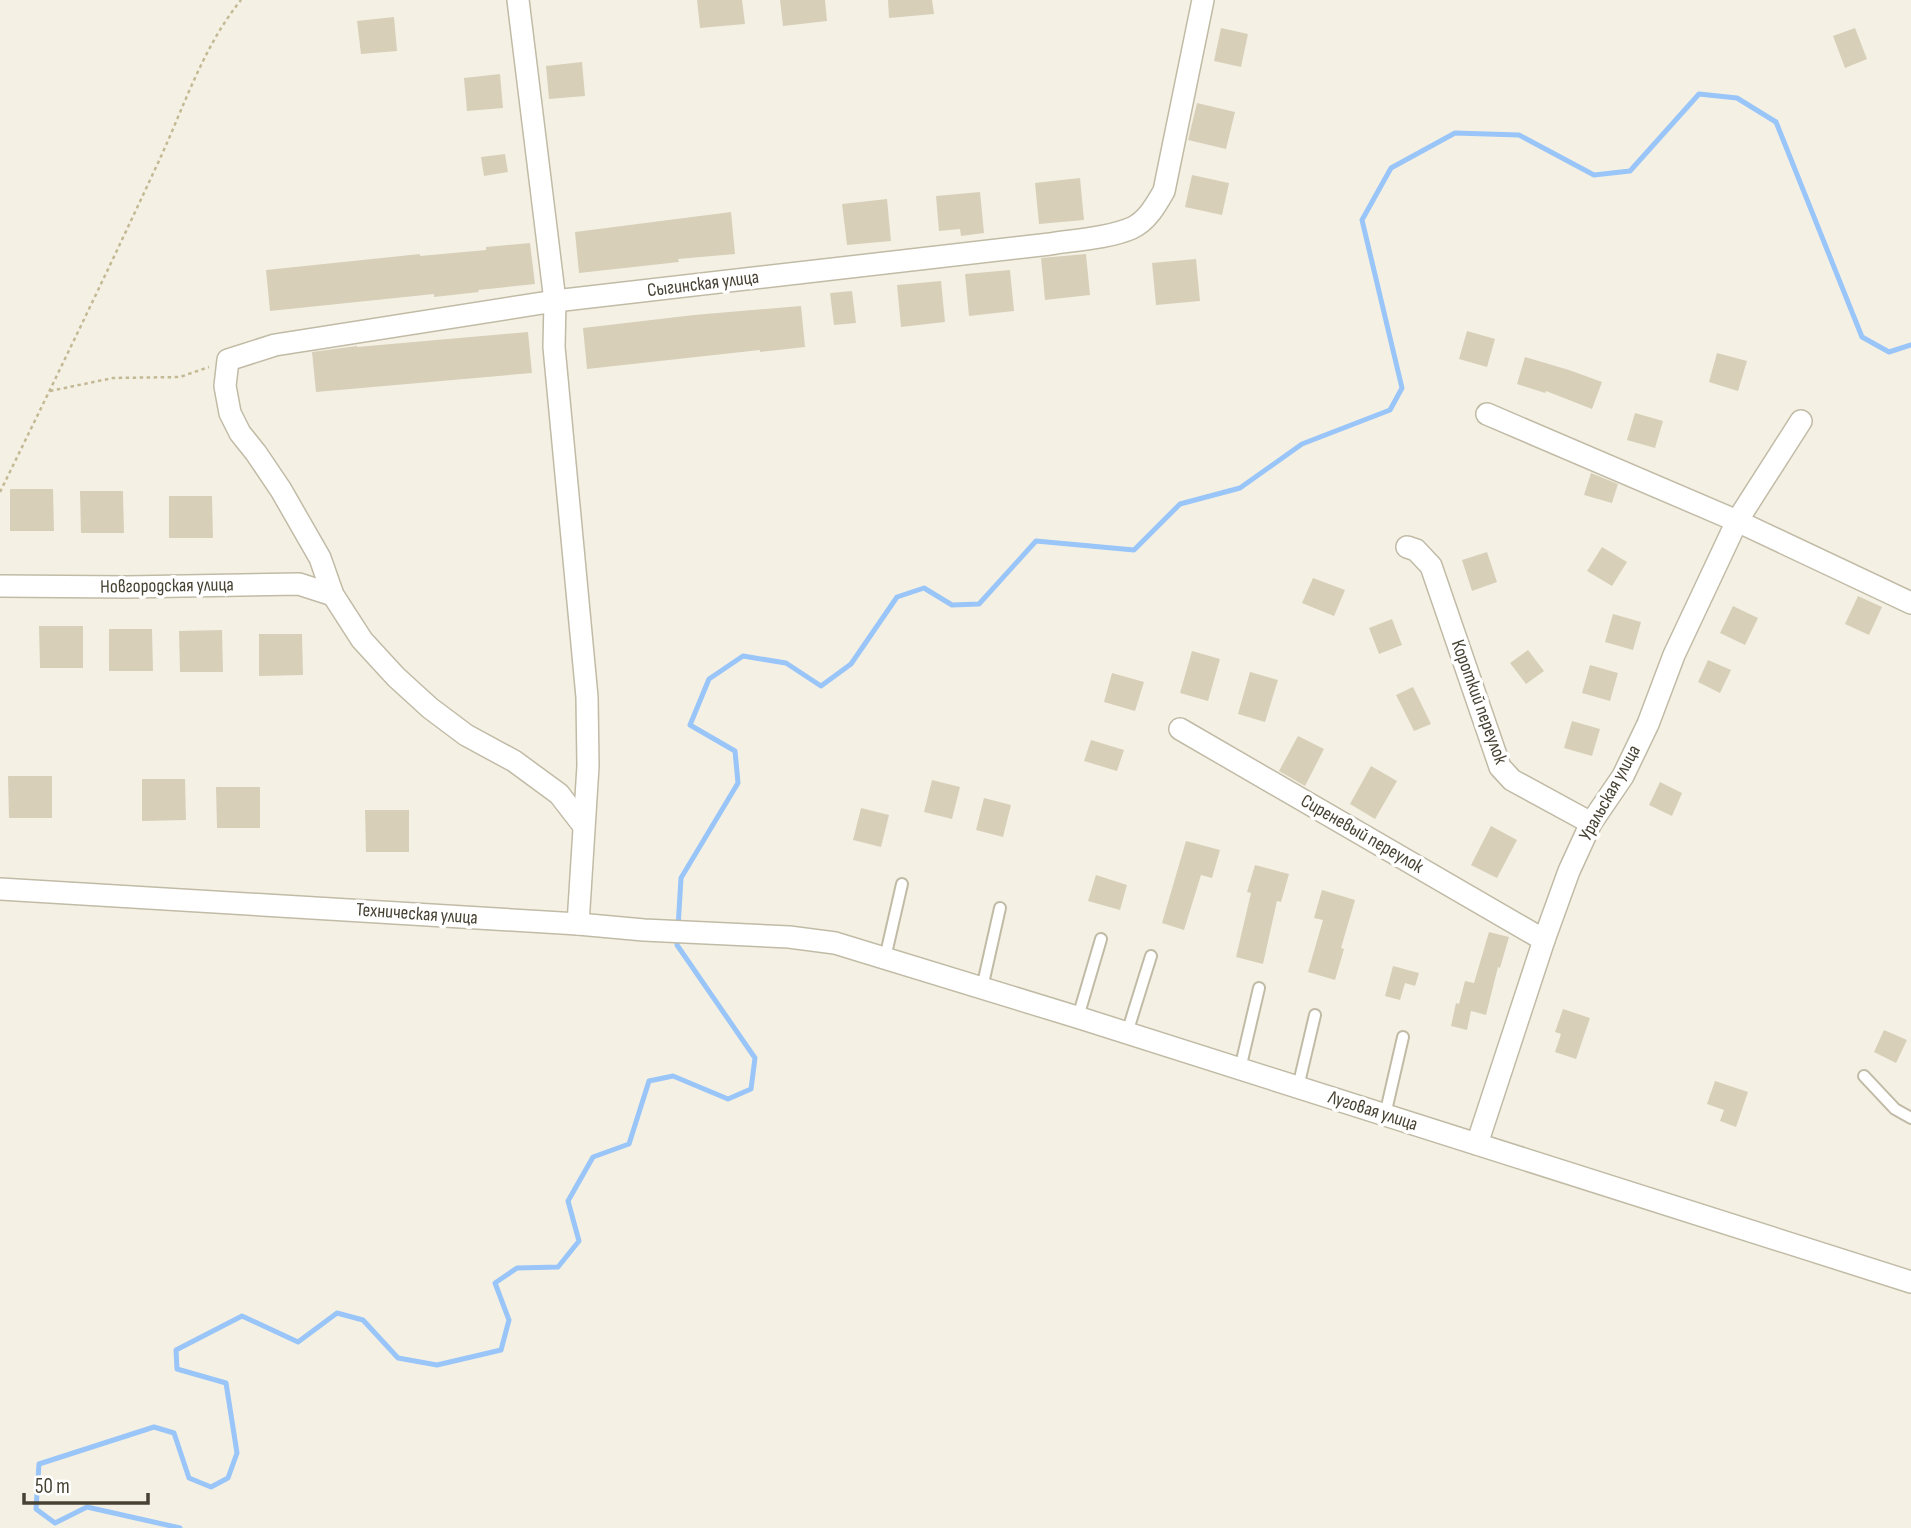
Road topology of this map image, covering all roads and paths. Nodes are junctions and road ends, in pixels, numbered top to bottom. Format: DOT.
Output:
graph roads {
  1 [pos="242,0"];
  2 [pos="518,0"];
  3 [pos="1203,0"];
  4 [pos="555,301"];
  5 [pos="228,360"];
  6 [pos="49,391"];
  7 [pos="1487,414"];
  8 [pos="1801,421"];
  9 [pos="0,492"];
  10 [pos="1737,521"];
  11 [pos="1406,547"];
  12 [pos="0,586"];
  13 [pos="333,595"];
  14 [pos="1911,603"];
  15 [pos="1180,729"];
  16 [pos="1591,823"];
  17 [pos="583,825"];
  18 [pos="902,884"];
  19 [pos="0,889"];
  20 [pos="1000,908"];
  21 [pos="578,924"];
  22 [pos="1101,939"];
  23 [pos="1544,940"];
  24 [pos="835,943"];
  25 [pos="1151,956"];
  26 [pos="885,958"];
  27 [pos="982,988"];
  28 [pos="1259,988"];
  29 [pos="1315,1015"];
  30 [pos="1078,1017"];
  31 [pos="1127,1033"];
  32 [pos="1403,1037"];
  33 [pos="1240,1069"];
  34 [pos="1864,1076"];
  35 [pos="1298,1087"];
  36 [pos="1385,1115"];
  37 [pos="1911,1118"];
  38 [pos="1477,1144"];
  39 [pos="1911,1282"];
  1 -- 6 [label="path"];
  2 -- 4 [label="street"];
  3 -- 4 [label="street, Сыгинская улица"];
  4 -- 5 [label="street, Сыгинская улица"];
  4 -- 17 [label="street"];
  5 -- 6 [label="path"];
  5 -- 13 [label="street"];
  6 -- 9 [label="path"];
  7 -- 10 [label="street"];
  8 -- 10 [label="street, Уральская улица"];
  10 -- 14 [label="street"];
  10 -- 16 [label="street, Уральская улица"];
  11 -- 16 [label="street, Короткий переулок"];
  12 -- 13 [label="street, Новгородская улица"];
  13 -- 17 [label="street"];
  15 -- 23 [label="street, Сиреневый переулок"];
  16 -- 23 [label="street, Уральская улица"];
  17 -- 21 [label="street"];
  18 -- 26 [label="lane"];
  19 -- 21 [label="street, Техническая улица"];
  20 -- 27 [label="lane"];
  21 -- 24 [label="street, Техническая улица"];
  22 -- 30 [label="lane"];
  23 -- 38 [label="street, Уральская улица"];
  24 -- 26 [label="street, Луговая улица"];
  25 -- 31 [label="lane"];
  26 -- 27 [label="street, Луговая улица"];
  27 -- 30 [label="street, Луговая улица"];
  28 -- 33 [label="lane"];
  29 -- 35 [label="lane"];
  30 -- 31 [label="street, Луговая улица"];
  31 -- 33 [label="street, Луговая улица"];
  32 -- 36 [label="lane"];
  33 -- 35 [label="street, Луговая улица"];
  34 -- 37 [label="lane"];
  35 -- 36 [label="street, Луговая улица"];
  36 -- 38 [label="street, Луговая улица"];
  38 -- 39 [label="street, Луговая улица"];
}
